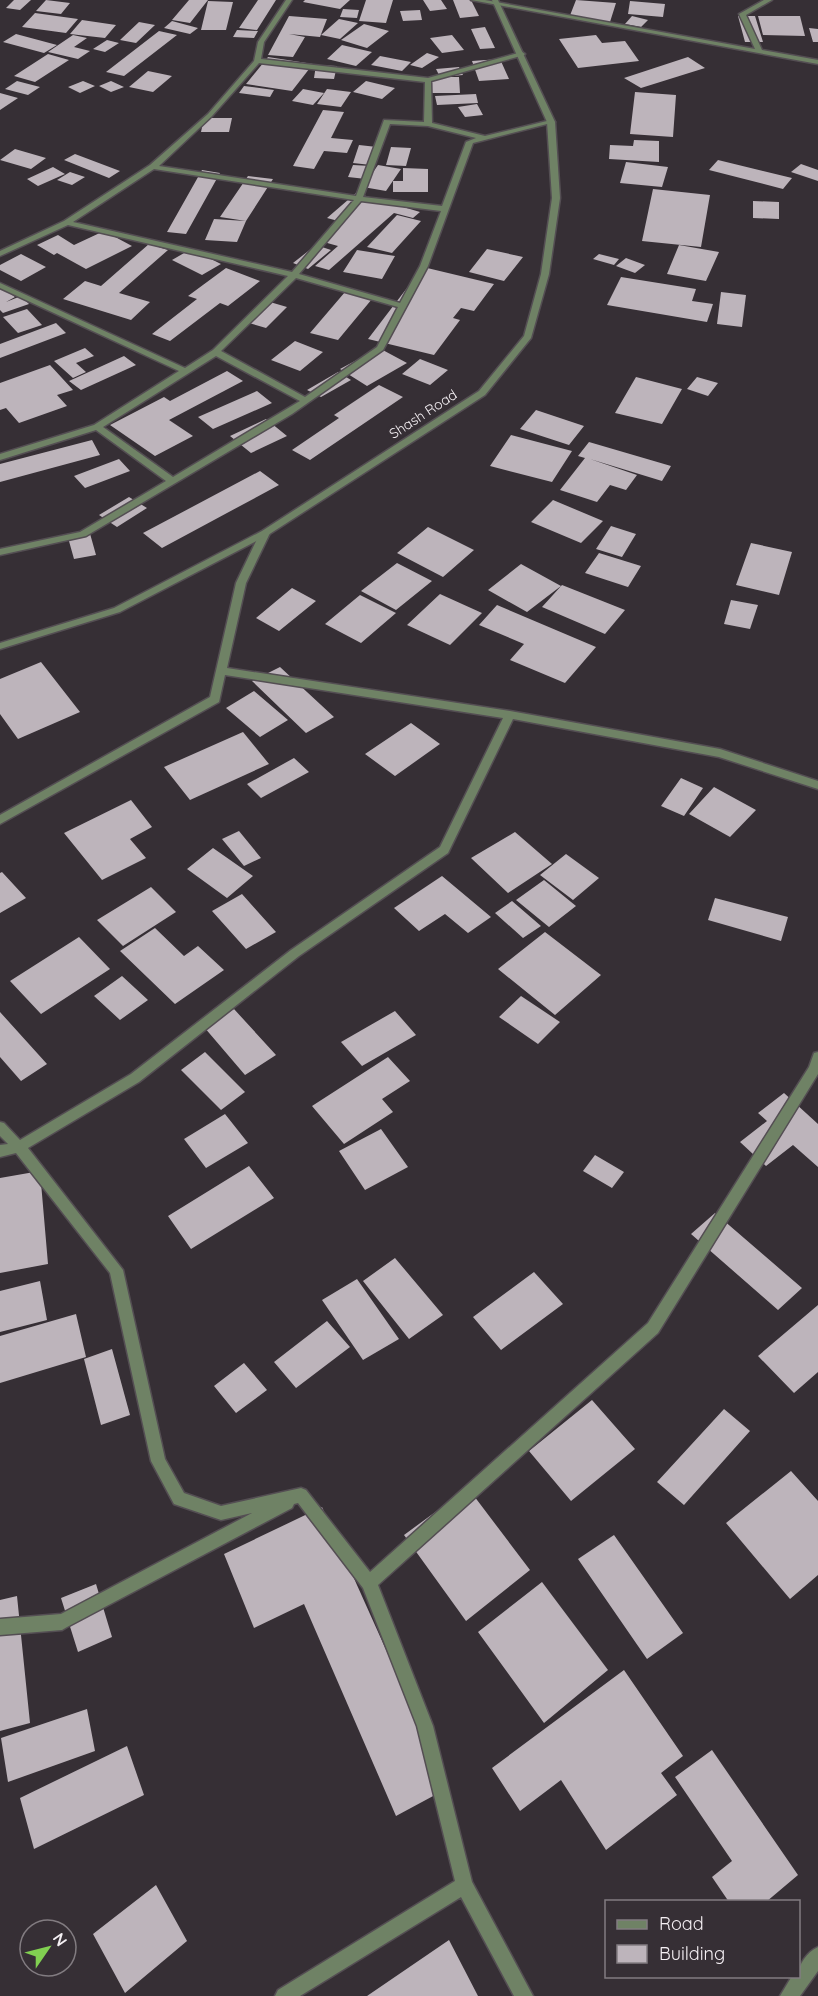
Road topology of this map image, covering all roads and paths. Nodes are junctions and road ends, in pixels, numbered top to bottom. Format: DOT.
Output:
graph roads {
  1 [pos="290,0"];
  2 [pos="474,0"];
  3 [pos="769,0"];
  4 [pos="495,2"];
  5 [pos="760,52"];
  6 [pos="522,54"];
  7 [pos="257,61"];
  8 [pos="818,62"];
  9 [pos="428,80"];
  10 [pos="551,122"];
  11 [pos="428,124"];
  12 [pos="486,139"];
  13 [pos="153,167"];
  14 [pos="359,199"];
  15 [pos="446,209"];
  16 [pos="67,223"];
  17 [pos="0,254"];
  18 [pos="294,275"];
  19 [pos="0,285"];
  20 [pos="402,306"];
  21 [pos="216,352"];
  22 [pos="185,371"];
  23 [pos="305,400"];
  24 [pos="97,427"];
  25 [pos="0,444"];
  26 [pos="10,454"];
  27 [pos="0,457"];
  28 [pos="172,481"];
  29 [pos="265,533"];
  30 [pos="0,552"];
  31 [pos="0,646"];
  32 [pos="222,671"];
  33 [pos="510,715"];
  34 [pos="818,785"];
  35 [pos="0,820"];
  36 [pos="818,1057"];
  37 [pos="0,1127"];
  38 [pos="19,1147"];
  39 [pos="0,1151"];
  40 [pos="301,1495"];
  41 [pos="369,1583"];
  42 [pos="0,1627"];
  43 [pos="464,1885"];
  44 [pos="818,1956"];
  45 [pos="284,1996"];
  46 [pos="525,1996"];
  47 [pos="789,1996"];
  1 -- 7 [label="street"];
  2 -- 4 [label="street"];
  3 -- 5 [label="street"];
  4 -- 5 [label="street"];
  4 -- 6 [label="street, Shash Road"];
  5 -- 8 [label="street"];
  6 -- 9 [label="street"];
  6 -- 10 [label="street, Shash Road"];
  7 -- 9 [label="street"];
  7 -- 13 [label="street"];
  9 -- 11 [label="street"];
  10 -- 12 [label="street"];
  10 -- 29 [label="street, Shash Road"];
  11 -- 12 [label="street"];
  11 -- 14 [label="street"];
  12 -- 15 [label="street"];
  13 -- 14 [label="street"];
  13 -- 16 [label="street"];
  14 -- 15 [label="street"];
  14 -- 18 [label="street"];
  15 -- 20 [label="street"];
  16 -- 17 [label="street"];
  16 -- 18 [label="street"];
  18 -- 20 [label="street"];
  18 -- 21 [label="street"];
  19 -- 22 [label="street"];
  20 -- 23 [label="street"];
  21 -- 22 [label="street"];
  21 -- 23 [label="street"];
  22 -- 24 [label="street"];
  23 -- 28 [label="street"];
  24 -- 26 [label="street"];
  24 -- 28 [label="street"];
  25 -- 26 [label="street"];
  26 -- 27 [label="street"];
  28 -- 30 [label="street"];
  29 -- 31 [label="street, Shash Road"];
  29 -- 32 [label="street"];
  32 -- 33 [label="street"];
  32 -- 35 [label="street"];
  33 -- 34 [label="street"];
  33 -- 38 [label="street"];
  36 -- 41 [label="street"];
  37 -- 38 [label="street"];
  38 -- 39 [label="street"];
  38 -- 40 [label="street"];
  40 -- 41 [label="street"];
  40 -- 42 [label="street"];
  41 -- 43 [label="street"];
  43 -- 45 [label="street"];
  43 -- 46 [label="street"];
  44 -- 47 [label="street"];
}
